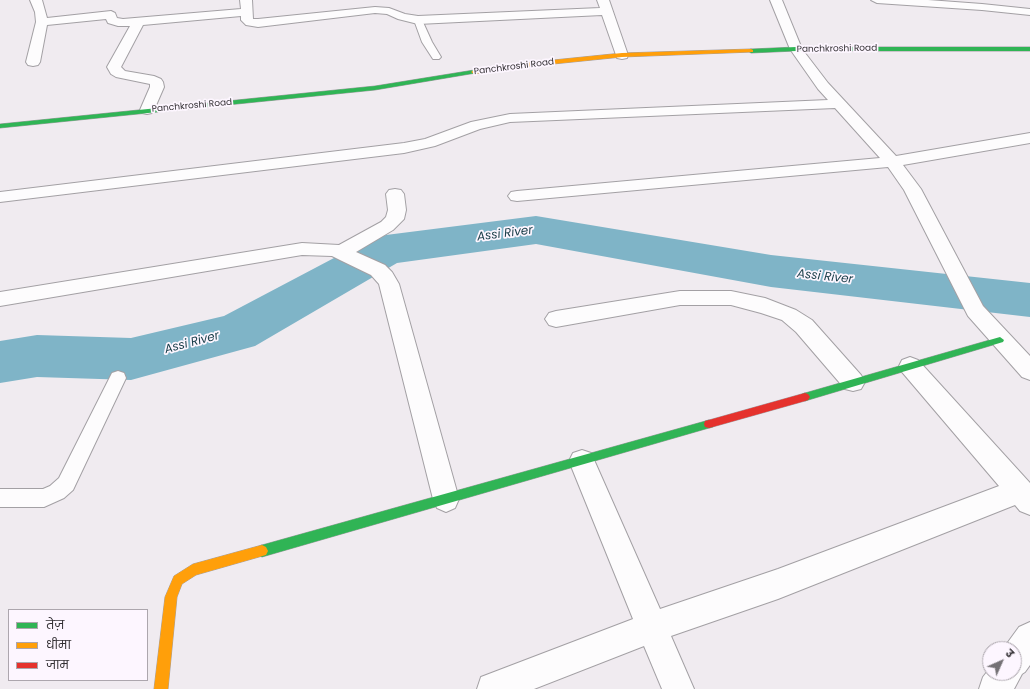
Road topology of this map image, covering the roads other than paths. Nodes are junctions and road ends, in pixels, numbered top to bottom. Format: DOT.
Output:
graph roads {
  1 [pos="36,0"];
  2 [pos="109,0"];
  3 [pos="382,0"];
  4 [pos="776,0"];
  5 [pos="877,0"];
  6 [pos="246,6"];
  7 [pos="605,6"];
  8 [pos="388,11"];
  9 [pos="1030,12"];
  10 [pos="111,15"];
  11 [pos="418,20"];
  12 [pos="42,22"];
  13 [pos="138,22"];
  14 [pos="1030,49"];
  15 [pos="796,50"];
  16 [pos="622,55"];
  17 [pos="436,57"];
  18 [pos="33,62"];
  19 [pos="839,104"];
  20 [pos="146,110"];
  21 [pos="0,126"];
  22 [pos="1030,138"];
  23 [pos="892,162"];
  24 [pos="395,194"];
  25 [pos="518,196"];
  26 [pos="0,197"];
  27 [pos="344,253"];
  28 [pos="0,299"];
  29 [pos="556,319"];
  30 [pos="1000,340"];
  31 [pos="910,366"];
  32 [pos="1030,370"];
  33 [pos="118,378"];
  34 [pos="853,382"];
  35 [pos="582,461"];
  36 [pos="1025,496"];
  37 [pos="0,498"];
  38 [pos="446,499"];
  39 [pos="652,627"];
  40 [pos="1030,638"];
  41 [pos="1022,650"];
  42 [pos="161,689"];
  43 [pos="493,689"];
  44 [pos="678,689"];
  1 -- 12 [label="street"];
  2 -- 10 [label="street"];
  3 -- 8 [label="street"];
  4 -- 15 [label="street"];
  5 -- 9 [label="street"];
  6 -- 8 [label="street"];
  6 -- 13 [label="street"];
  7 -- 11 [label="street"];
  7 -- 16 [label="street"];
  8 -- 11 [label="street"];
  10 -- 12 [label="street"];
  10 -- 13 [label="street"];
  11 -- 17 [label="lane"];
  12 -- 18 [label="street"];
  13 -- 20 [label="street"];
  14 -- 15 [label="street, Panchkroshi Road"];
  15 -- 16 [label="street, Panchkroshi Road"];
  15 -- 19 [label="street"];
  16 -- 20 [label="street, Panchkroshi Road"];
  19 -- 23 [label="street"];
  19 -- 26 [label="street"];
  20 -- 21 [label="street, Panchkroshi Road"];
  22 -- 23 [label="street"];
  23 -- 25 [label="street"];
  23 -- 30 [label="street"];
  24 -- 27 [label="street"];
  27 -- 28 [label="street"];
  27 -- 38 [label="street"];
  29 -- 34 [label="street"];
  30 -- 31 [label="street"];
  30 -- 32 [label="street"];
  31 -- 34 [label="street"];
  31 -- 36 [label="street"];
  33 -- 37 [label="lane"];
  34 -- 35 [label="street"];
  35 -- 38 [label="street"];
  35 -- 39 [label="street"];
  36 -- 39 [label="street"];
  38 -- 42 [label="street"];
  39 -- 43 [label="street"];
  39 -- 44 [label="street"];
  40 -- 41 [label="street"];
}
